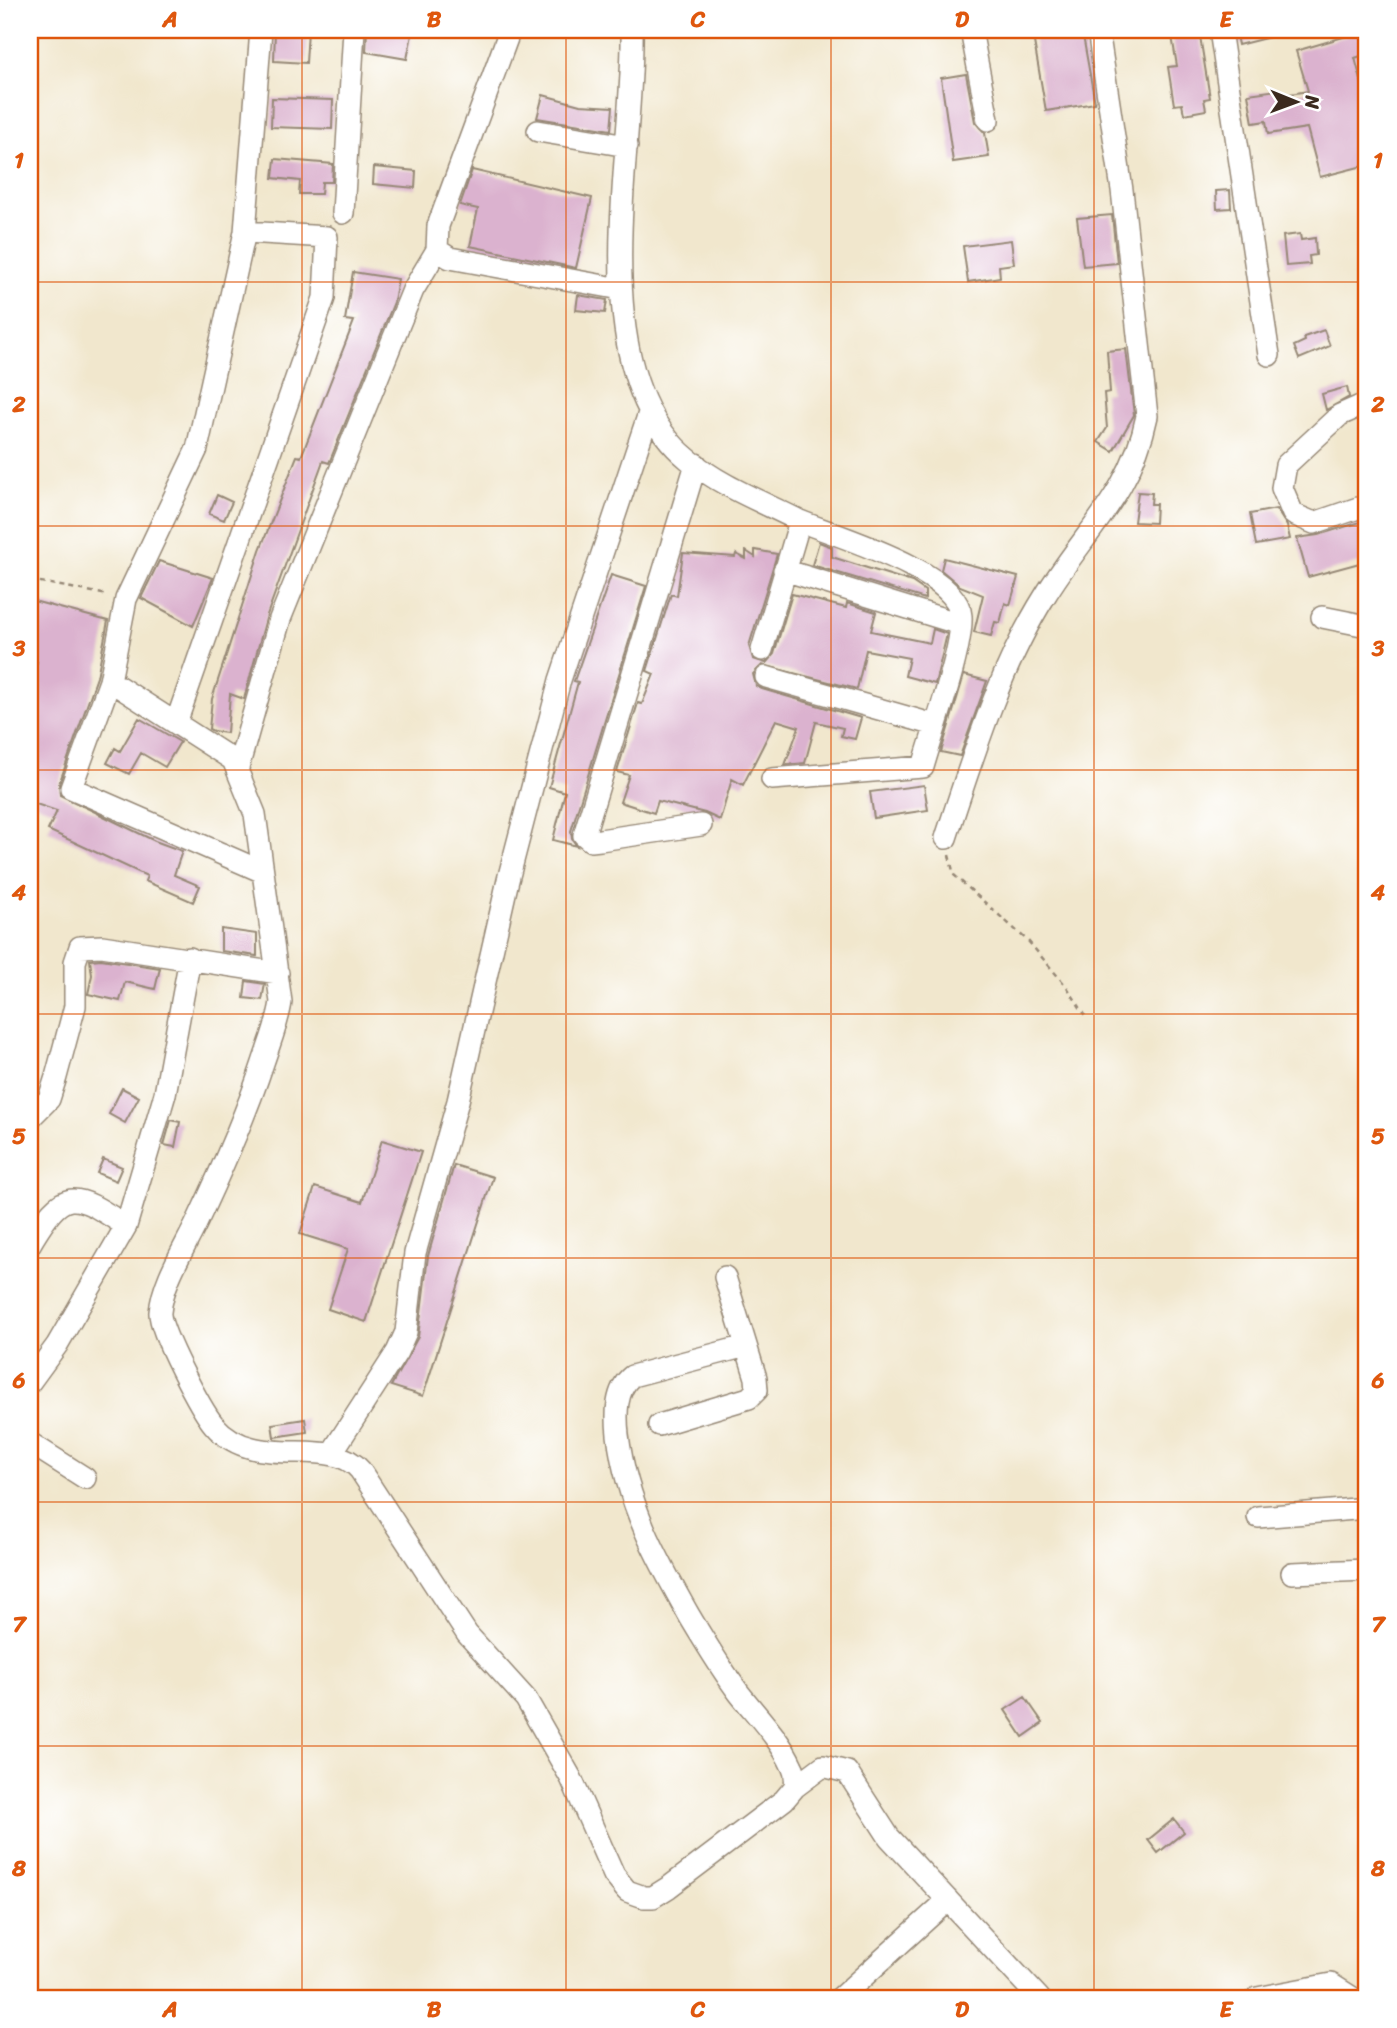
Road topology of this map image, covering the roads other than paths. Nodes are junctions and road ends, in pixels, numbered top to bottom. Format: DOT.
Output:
graph roads {
  1 [pos="261,30"];
  2 [pos="354,30"];
  3 [pos="510,30"];
  4 [pos="632,30"];
  5 [pos="971,30"];
  6 [pos="1098,30"];
  7 [pos="1220,30"];
  8 [pos="988,120"];
  9 [pos="538,131"];
  10 [pos="627,146"];
  11 [pos="343,213"];
  12 [pos="245,232"];
  13 [pos="437,250"];
  14 [pos="621,289"];
  15 [pos="1269,355"];
  16 [pos="1367,397"];
  17 [pos="649,413"];
  18 [pos="696,464"];
  19 [pos="1367,505"];
  20 [pos="800,521"];
  21 [pos="785,570"];
  22 [pos="1322,617"];
  23 [pos="960,624"];
  24 [pos="1367,626"];
  25 [pos="762,650"];
  26 [pos="766,677"];
  27 [pos="107,690"];
  28 [pos="176,723"];
  29 [pos="935,724"];
  30 [pos="238,768"];
  31 [pos="772,779"];
  32 [pos="701,825"];
  33 [pos="946,838"];
  34 [pos="263,872"];
  35 [pos="190,958"];
  36 [pos="278,973"];
  37 [pos="30,1118"];
  38 [pos="126,1226"];
  39 [pos="30,1244"];
  40 [pos="725,1277"];
  41 [pos="746,1346"];
  42 [pos="30,1382"];
  43 [pos="659,1425"];
  44 [pos="30,1443"];
  45 [pos="331,1454"];
  46 [pos="85,1478"];
  47 [pos="1367,1508"];
  48 [pos="1258,1517"];
  49 [pos="1367,1570"];
  50 [pos="1292,1573"];
  51 [pos="795,1787"];
  52 [pos="948,1900"];
  53 [pos="840,1998"];
  54 [pos="1039,1998"];
  55 [pos="1257,1998"];
  56 [pos="1353,1998"];
  1 -- 12 [label="street"];
  2 -- 11 [label="street"];
  3 -- 13 [label="street"];
  4 -- 10 [label="street"];
  5 -- 8 [label="street"];
  6 -- 33 [label="street"];
  7 -- 15 [label="street"];
  9 -- 10 [label="street"];
  10 -- 14 [label="street"];
  12 -- 27 [label="street"];
  12 -- 28 [label="street"];
  13 -- 14 [label="street"];
  13 -- 30 [label="street"];
  14 -- 17 [label="street"];
  16 -- 19 [label="street"];
  17 -- 18 [label="street"];
  17 -- 45 [label="street"];
  18 -- 20 [label="street"];
  18 -- 32 [label="street"];
  20 -- 21 [label="street"];
  20 -- 23 [label="street"];
  21 -- 23 [label="street"];
  21 -- 25 [label="street"];
  22 -- 24 [label="street"];
  23 -- 29 [label="street"];
  26 -- 29 [label="street"];
  27 -- 28 [label="street"];
  27 -- 34 [label="street"];
  28 -- 30 [label="street"];
  29 -- 31 [label="street"];
  30 -- 34 [label="street"];
  34 -- 36 [label="street"];
  35 -- 36 [label="street"];
  35 -- 37 [label="street"];
  35 -- 38 [label="street"];
  36 -- 45 [label="street"];
  38 -- 39 [label="street"];
  38 -- 42 [label="street"];
  40 -- 41 [label="street"];
  41 -- 43 [label="street"];
  41 -- 51 [label="street"];
  44 -- 46 [label="street"];
  45 -- 51 [label="street"];
  47 -- 48 [label="street"];
  49 -- 50 [label="street"];
  51 -- 52 [label="street"];
  52 -- 53 [label="street"];
  52 -- 54 [label="street"];
  55 -- 56 [label="street"];
}
